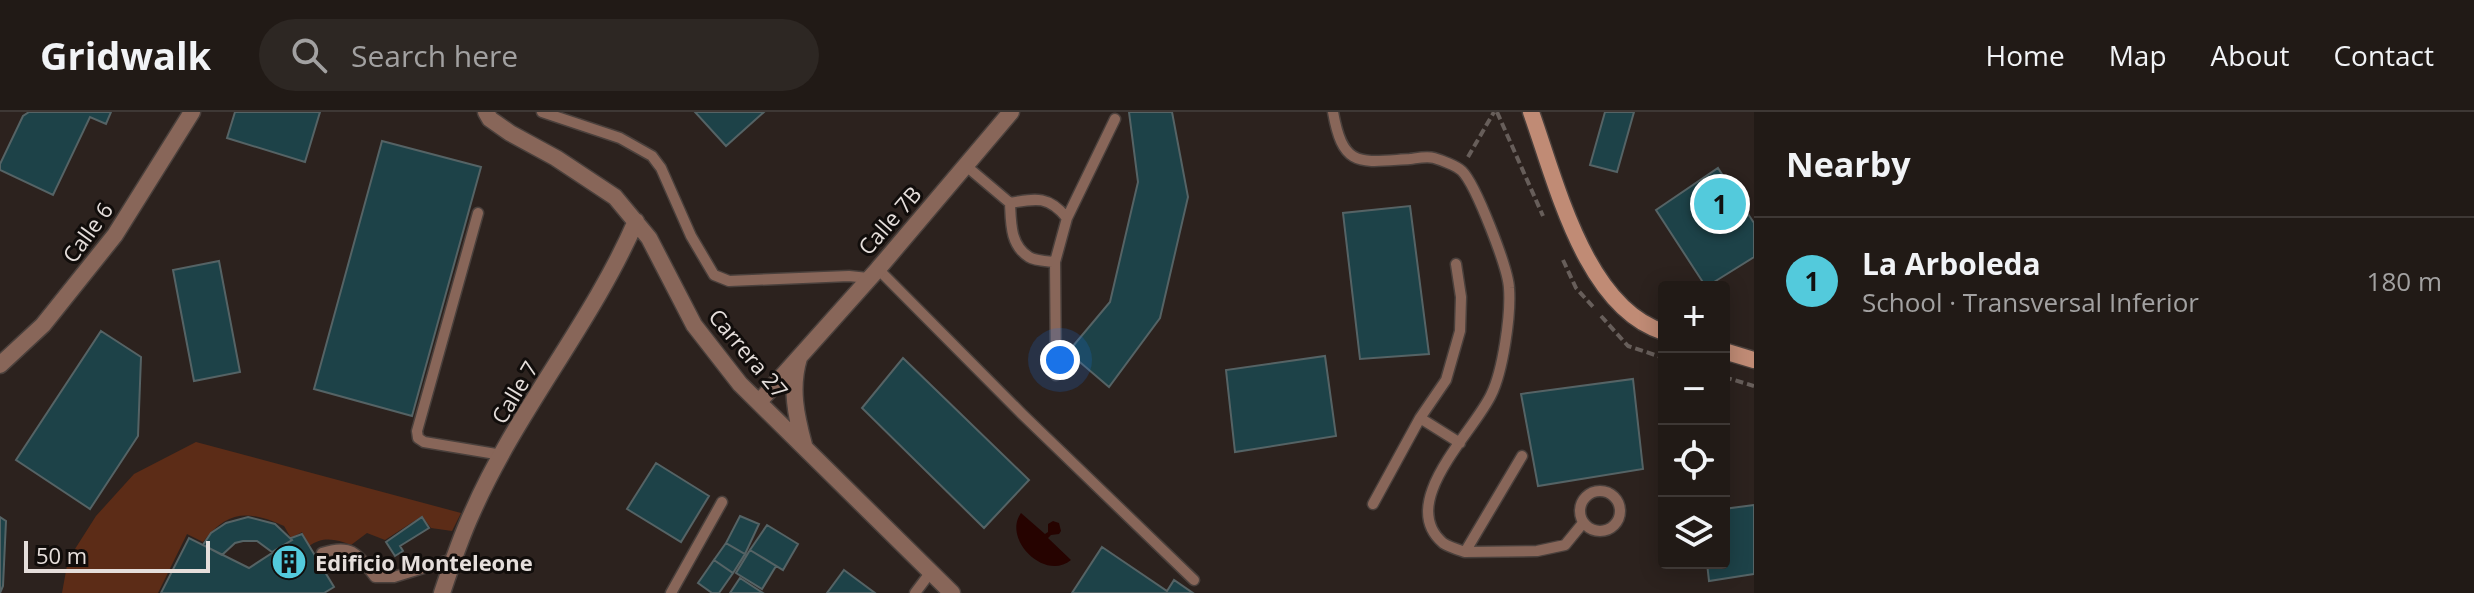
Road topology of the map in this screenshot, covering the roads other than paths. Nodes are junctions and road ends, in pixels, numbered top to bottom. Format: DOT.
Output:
graph roads {
  1 [pos="192,112"];
  2 [pos="486,112"];
  3 [pos="542,112"];
  4 [pos="1011,112"];
  5 [pos="1333,112"];
  6 [pos="1531,112"];
  7 [pos="1115,119"];
  8 [pos="965,165"];
  9 [pos="1010,203"];
  10 [pos="478,213"];
  11 [pos="1067,218"];
  12 [pos="636,221"];
  13 [pos="1055,262"];
  14 [pos="1456,264"];
  15 [pos="873,273"];
  16 [pos="1658,329"];
  17 [pos="1730,353"];
  18 [pos="799,356"];
  19 [pos="1754,360"];
  20 [pos="0,365"];
  21 [pos="1056,375"];
  22 [pos="759,402"];
  23 [pos="1420,418"];
  24 [pos="1460,443"];
  25 [pos="804,447"];
  26 [pos="502,455"];
  27 [pos="1522,456"];
  28 [pos="722,502"];
  29 [pos="1373,504"];
  30 [pos="1583,523"];
  31 [pos="1465,552"];
  32 [pos="322,553"];
  33 [pos="453,559"];
  34 [pos="930,573"];
  35 [pos="1194,580"];
  36 [pos="442,593"];
  37 [pos="671,593"];
  38 [pos="915,593"];
  39 [pos="952,593"];
  1 -- 20 [label="street, Calle 6"];
  2 -- 12 [label="street, Carrera 27"];
  3 -- 15 [label="lane"];
  4 -- 8 [label="street, Calle 7B"];
  5 -- 24 [label="lane"];
  6 -- 16 [label="main road"];
  7 -- 11 [label="lane"];
  8 -- 9 [label="lane"];
  8 -- 15 [label="street, Calle 7B"];
  9 -- 11 [label="lane"];
  9 -- 13 [label="lane"];
  10 -- 26 [label="lane"];
  11 -- 13 [label="lane"];
  12 -- 22 [label="street, Carrera 27"];
  12 -- 26 [label="street, Calle 7"];
  13 -- 21 [label="lane"];
  14 -- 23 [label="lane"];
  15 -- 18 [label="street, Calle 7B"];
  15 -- 35 [label="lane"];
  17 -- 19 [label="main road"];
  18 -- 22 [label="street, Calle 7B"];
  18 -- 25 [label="street"];
  22 -- 25 [label="street, Carrera 27"];
  23 -- 24 [label="lane"];
  23 -- 29 [label="lane"];
  24 -- 31 [label="lane"];
  25 -- 34 [label="street, Carrera 27"];
  26 -- 33 [label="street, Calle 7"];
  27 -- 31 [label="lane"];
  28 -- 37 [label="lane"];
  30 -- 30 [label="lane"];
  30 -- 31 [label="lane"];
  32 -- 33 [label="lane"];
  33 -- 36 [label="street, Calle 7"];
  34 -- 38 [label="lane"];
  34 -- 39 [label="street, Carrera 27"];
}
